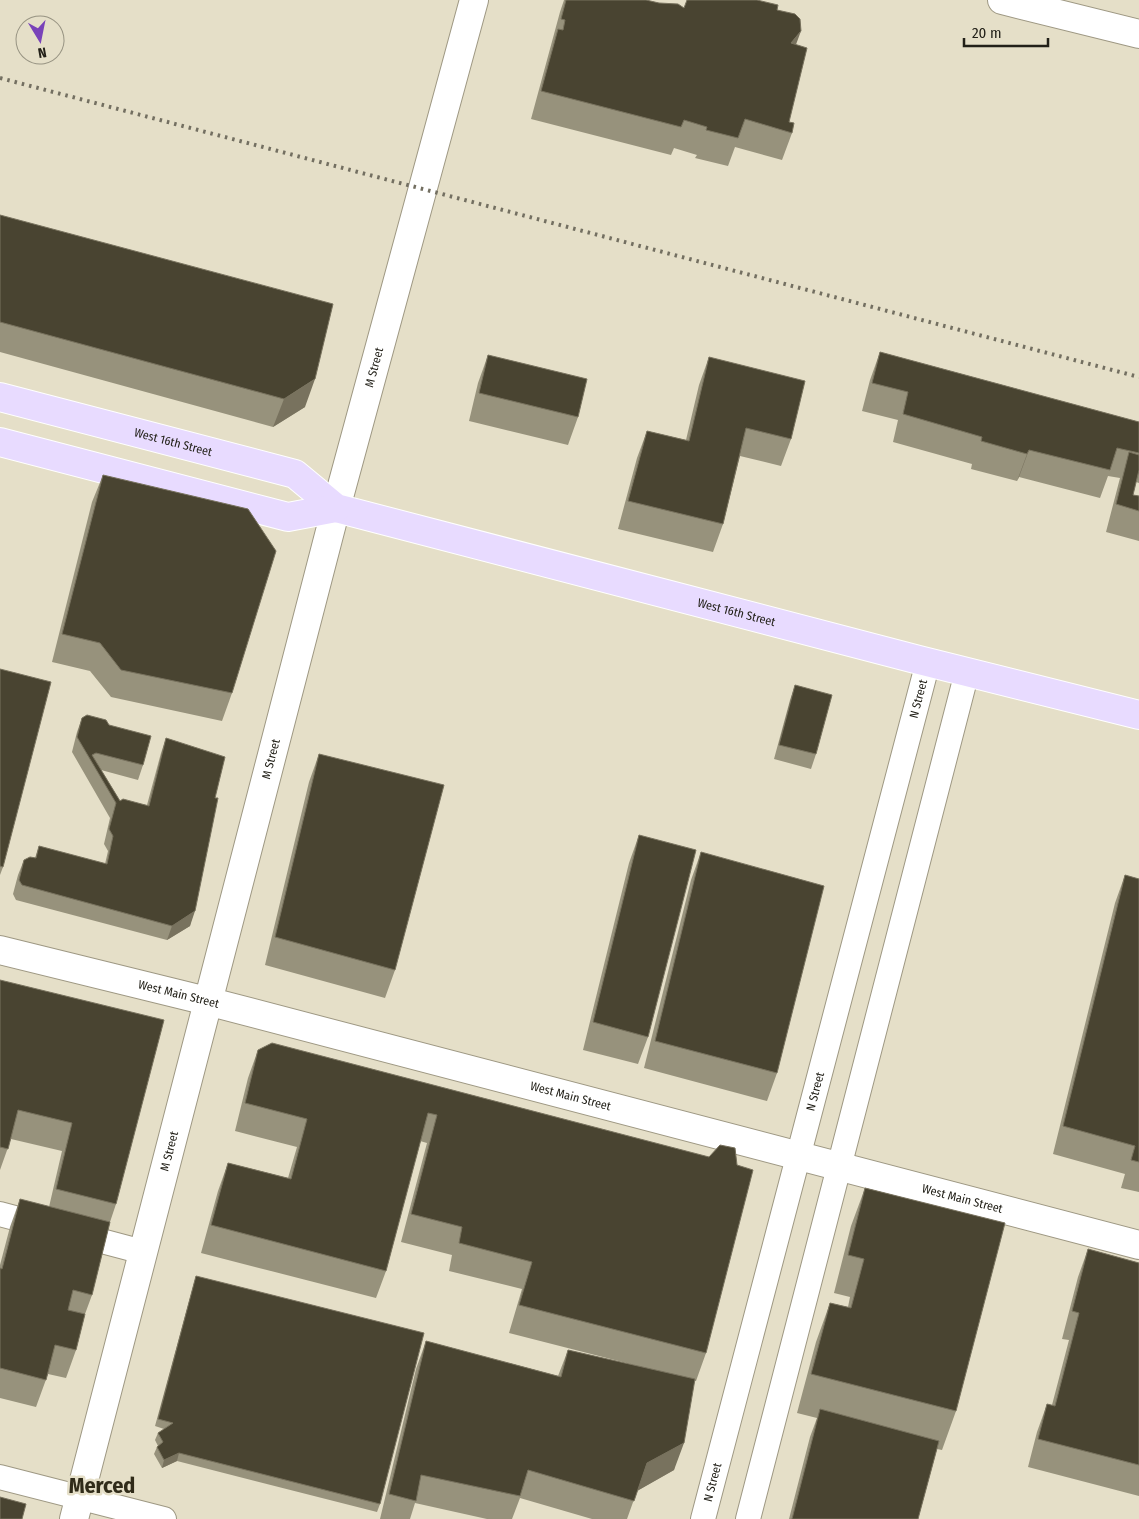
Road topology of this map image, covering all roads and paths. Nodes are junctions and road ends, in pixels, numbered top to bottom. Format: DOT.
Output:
graph roads {
  1 [pos="474,0"];
  2 [pos="1002,0"];
  3 [pos="1139,34"];
  4 [pos="0,397"];
  5 [pos="0,442"];
  6 [pos="336,508"];
  7 [pos="928,662"];
  8 [pos="967,672"];
  9 [pos="1139,715"];
  10 [pos="0,950"];
  11 [pos="208,1001"];
  12 [pos="798,1156"];
  13 [pos="837,1166"];
  14 [pos="0,1214"];
  15 [pos="1139,1246"];
  16 [pos="143,1252"];
  17 [pos="0,1477"];
  18 [pos="77,1508"];
  19 [pos="164,1519"];
  20 [pos="703,1519"];
  21 [pos="748,1519"];
  1 -- 6 [label="street, M Street"];
  2 -- 3 [label="street"];
  4 -- 6 [label="main road, West 16th Street"];
  5 -- 6 [label="main road, West 16th Street"];
  6 -- 7 [label="main road, West 16th Street"];
  6 -- 11 [label="street, M Street"];
  7 -- 8 [label="main road, West 16th Street"];
  7 -- 12 [label="street, N Street"];
  8 -- 9 [label="main road, West 16th Street"];
  8 -- 13 [label="street"];
  10 -- 11 [label="street, West Main Street"];
  11 -- 12 [label="street, West Main Street"];
  11 -- 16 [label="street, M Street"];
  12 -- 13 [label="street, West Main Street"];
  12 -- 20 [label="street, N Street"];
  13 -- 15 [label="street, West Main Street"];
  13 -- 21 [label="street"];
  14 -- 16 [label="street"];
  16 -- 18 [label="street, M Street"];
  17 -- 18 [label="street"];
  18 -- 19 [label="street"];
}
